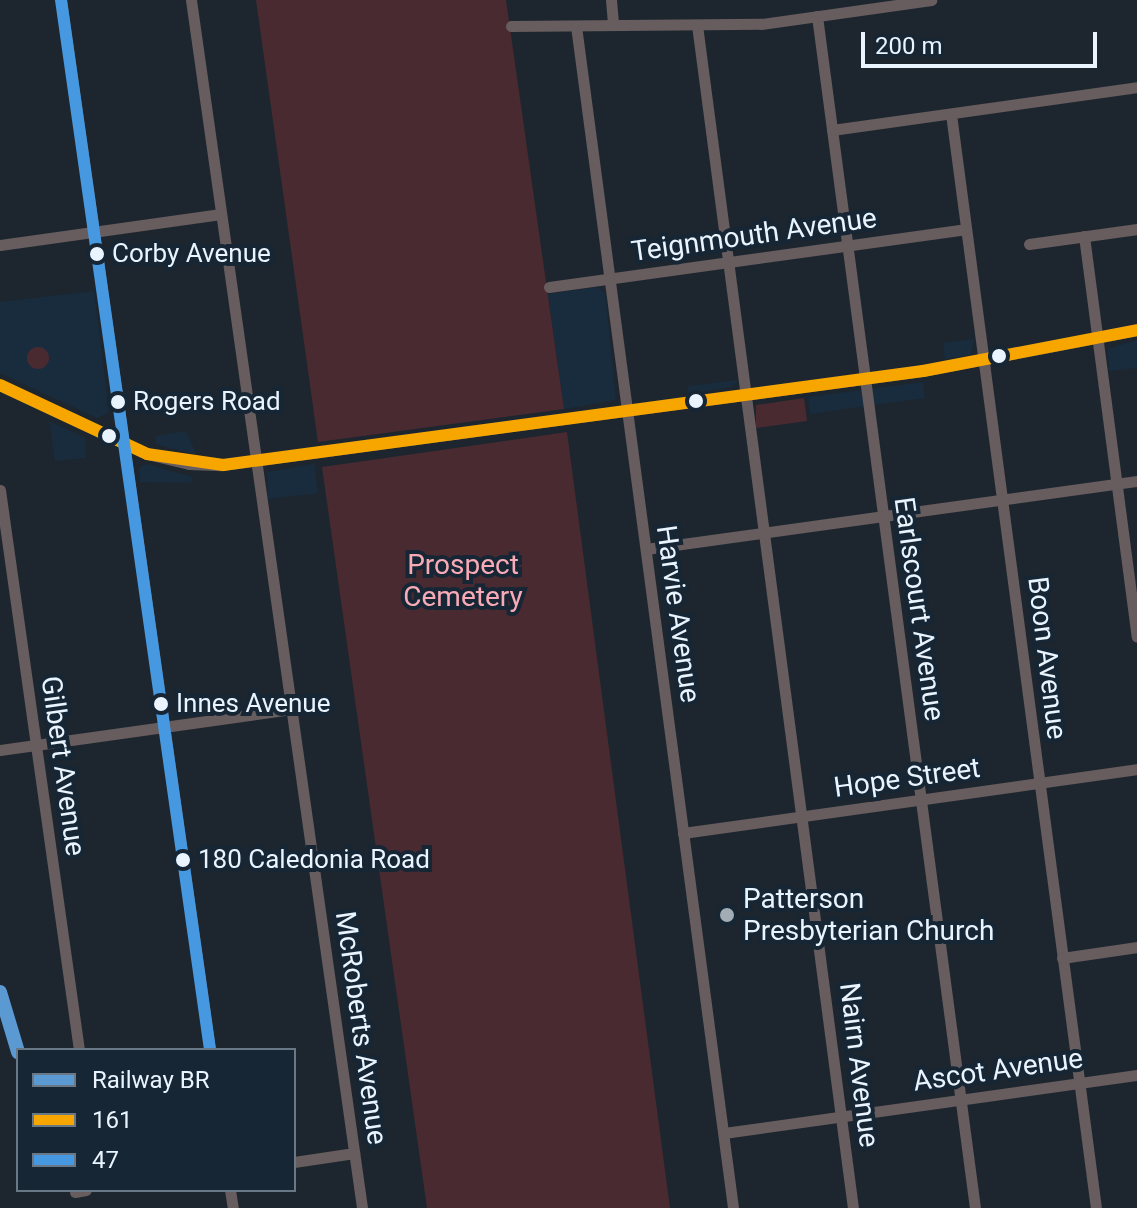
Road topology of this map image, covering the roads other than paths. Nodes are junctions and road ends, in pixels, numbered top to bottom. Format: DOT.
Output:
graph roads {
  1 [pos="61,0"];
  2 [pos="191,0"];
  3 [pos="611,0"];
  4 [pos="931,0"];
  5 [pos="817,16"];
  6 [pos="613,25"];
  7 [pos="697,25"];
  8 [pos="511,26"];
  9 [pos="576,26"];
  10 [pos="1137,87"];
  11 [pos="951,114"];
  12 [pos="832,130"];
  13 [pos="221,214"];
  14 [pos="965,229"];
  15 [pos="1137,229"];
  16 [pos="94,233"];
  17 [pos="1084,236"];
  18 [pos="1029,244"];
  19 [pos="0,245"];
  20 [pos="847,246"];
  21 [pos="728,263"];
  22 [pos="610,279"];
  23 [pos="549,287"];
  24 [pos="1137,330"];
  25 [pos="1098,339"];
  26 [pos="984,362"];
  27 [pos="864,379"];
  28 [pos="0,385"];
  29 [pos="745,397"];
  30 [pos="627,412"];
  31 [pos="123,443"];
  32 [pos="257,462"];
  33 [pos="1137,481"];
  34 [pos="1117,484"];
  35 [pos="0,490"];
  36 [pos="1001,500"];
  37 [pos="882,516"];
  38 [pos="764,532"];
  39 [pos="646,549"];
  40 [pos="1137,637"];
  41 [pos="291,709"];
  42 [pos="165,726"];
  43 [pos="37,745"];
  44 [pos="0,750"];
  45 [pos="1137,769"];
  46 [pos="1039,783"];
  47 [pos="920,801"];
  48 [pos="802,817"];
  49 [pos="683,833"];
  50 [pos="1137,947"];
  51 [pos="1062,958"];
  52 [pos="79,1048"];
  53 [pos="210,1048"];
  54 [pos="1137,1075"];
  55 [pos="1079,1083"];
  56 [pos="960,1100"];
  57 [pos="842,1117"];
  58 [pos="724,1133"];
  59 [pos="354,1153"];
  60 [pos="296,1162"];
  61 [pos="362,1208"];
  62 [pos="733,1208"];
  63 [pos="853,1208"];
  64 [pos="975,1208"];
  65 [pos="1096,1208"];
  1 -- 16 [label="street"];
  2 -- 13 [label="street, McRoberts Avenue"];
  3 -- 6 [label="street"];
  4 -- 5 [label="street"];
  5 -- 7 [label="street"];
  5 -- 12 [label="street, Earlscourt Avenue"];
  6 -- 7 [label="street"];
  6 -- 9 [label="street"];
  7 -- 21 [label="street, Nairn Avenue"];
  8 -- 9 [label="street"];
  9 -- 22 [label="street, Harvie Avenue"];
  10 -- 11 [label="street"];
  11 -- 12 [label="street"];
  11 -- 14 [label="street, Boon Avenue"];
  12 -- 20 [label="street, Earlscourt Avenue"];
  13 -- 16 [label="street"];
  13 -- 32 [label="street, McRoberts Avenue"];
  14 -- 20 [label="street, Teignmouth Avenue"];
  14 -- 26 [label="street, Boon Avenue"];
  15 -- 17 [label="street"];
  16 -- 19 [label="street"];
  16 -- 31 [label="street"];
  17 -- 18 [label="street"];
  17 -- 25 [label="street"];
  20 -- 21 [label="street, Teignmouth Avenue"];
  20 -- 27 [label="street, Earlscourt Avenue"];
  21 -- 22 [label="street, Teignmouth Avenue"];
  21 -- 29 [label="street, Nairn Avenue"];
  22 -- 23 [label="street, Teignmouth Avenue"];
  22 -- 30 [label="street, Harvie Avenue"];
  24 -- 25 [label="street"];
  25 -- 26 [label="street"];
  25 -- 34 [label="street"];
  26 -- 27 [label="street"];
  26 -- 36 [label="street, Boon Avenue"];
  27 -- 29 [label="street"];
  27 -- 37 [label="street, Earlscourt Avenue"];
  28 -- 31 [label="street"];
  29 -- 30 [label="street"];
  29 -- 38 [label="street, Nairn Avenue"];
  30 -- 32 [label="street"];
  30 -- 39 [label="street, Harvie Avenue"];
  31 -- 32 [label="street"];
  31 -- 42 [label="street"];
  32 -- 41 [label="street, McRoberts Avenue"];
  33 -- 34 [label="street"];
  34 -- 36 [label="street"];
  34 -- 40 [label="street"];
  35 -- 43 [label="street, Gilbert Avenue"];
  36 -- 37 [label="street"];
  36 -- 46 [label="street, Boon Avenue"];
  37 -- 38 [label="street"];
  37 -- 47 [label="street, Earlscourt Avenue"];
  38 -- 39 [label="street"];
  38 -- 48 [label="street, Nairn Avenue"];
  39 -- 49 [label="street, Harvie Avenue"];
  41 -- 42 [label="street"];
  41 -- 59 [label="street, McRoberts Avenue"];
  42 -- 43 [label="street"];
  42 -- 53 [label="street"];
  43 -- 44 [label="street"];
  43 -- 52 [label="street, Gilbert Avenue"];
  45 -- 46 [label="street, Hope Street"];
  46 -- 47 [label="street, Hope Street"];
  46 -- 51 [label="street, Boon Avenue"];
  47 -- 48 [label="street, Hope Street"];
  47 -- 56 [label="street, Earlscourt Avenue"];
  48 -- 49 [label="street, Hope Street"];
  48 -- 57 [label="street, Nairn Avenue"];
  49 -- 58 [label="street, Harvie Avenue"];
  50 -- 51 [label="street"];
  51 -- 55 [label="street, Boon Avenue"];
  54 -- 55 [label="street, Ascot Avenue"];
  55 -- 56 [label="street, Ascot Avenue"];
  55 -- 65 [label="street, Boon Avenue"];
  56 -- 57 [label="street, Ascot Avenue"];
  56 -- 64 [label="street, Earlscourt Avenue"];
  57 -- 58 [label="street, Ascot Avenue"];
  57 -- 63 [label="street, Nairn Avenue"];
  58 -- 62 [label="street, Harvie Avenue"];
  59 -- 60 [label="street"];
  59 -- 61 [label="street, McRoberts Avenue"];
}
